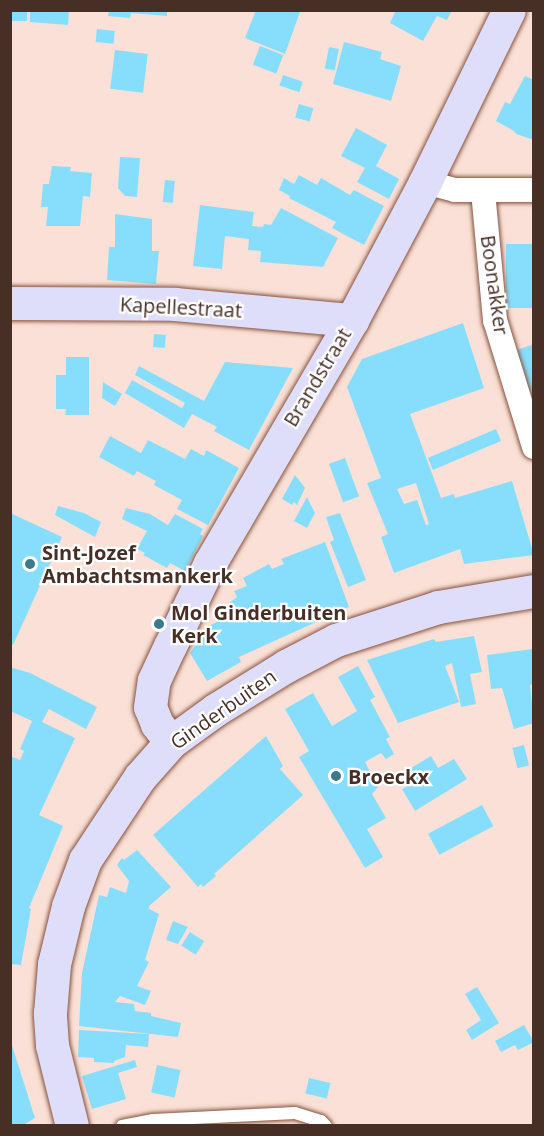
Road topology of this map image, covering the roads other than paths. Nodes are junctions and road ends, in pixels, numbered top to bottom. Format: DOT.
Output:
graph roads {
  1 [pos="509,10"];
  2 [pos="425,182"];
  3 [pos="534,190"];
  4 [pos="483,191"];
  5 [pos="10,303"];
  6 [pos="352,320"];
  7 [pos="534,447"];
  8 [pos="534,591"];
  9 [pos="171,742"];
  10 [pos="72,1125"];
  11 [pos="122,1125"];
  12 [pos="326,1125"];
  1 -- 2 [label="street, Brandstraat"];
  2 -- 4 [label="street"];
  2 -- 6 [label="street, Brandstraat"];
  3 -- 4 [label="street"];
  4 -- 7 [label="street, Boonakker"];
  5 -- 6 [label="street, Kapellestraat"];
  6 -- 9 [label="street, Brandstraat"];
  8 -- 9 [label="street, Ginderbuiten"];
  9 -- 10 [label="street, Ginderbuiten"];
  11 -- 12 [label="lane"];
}
